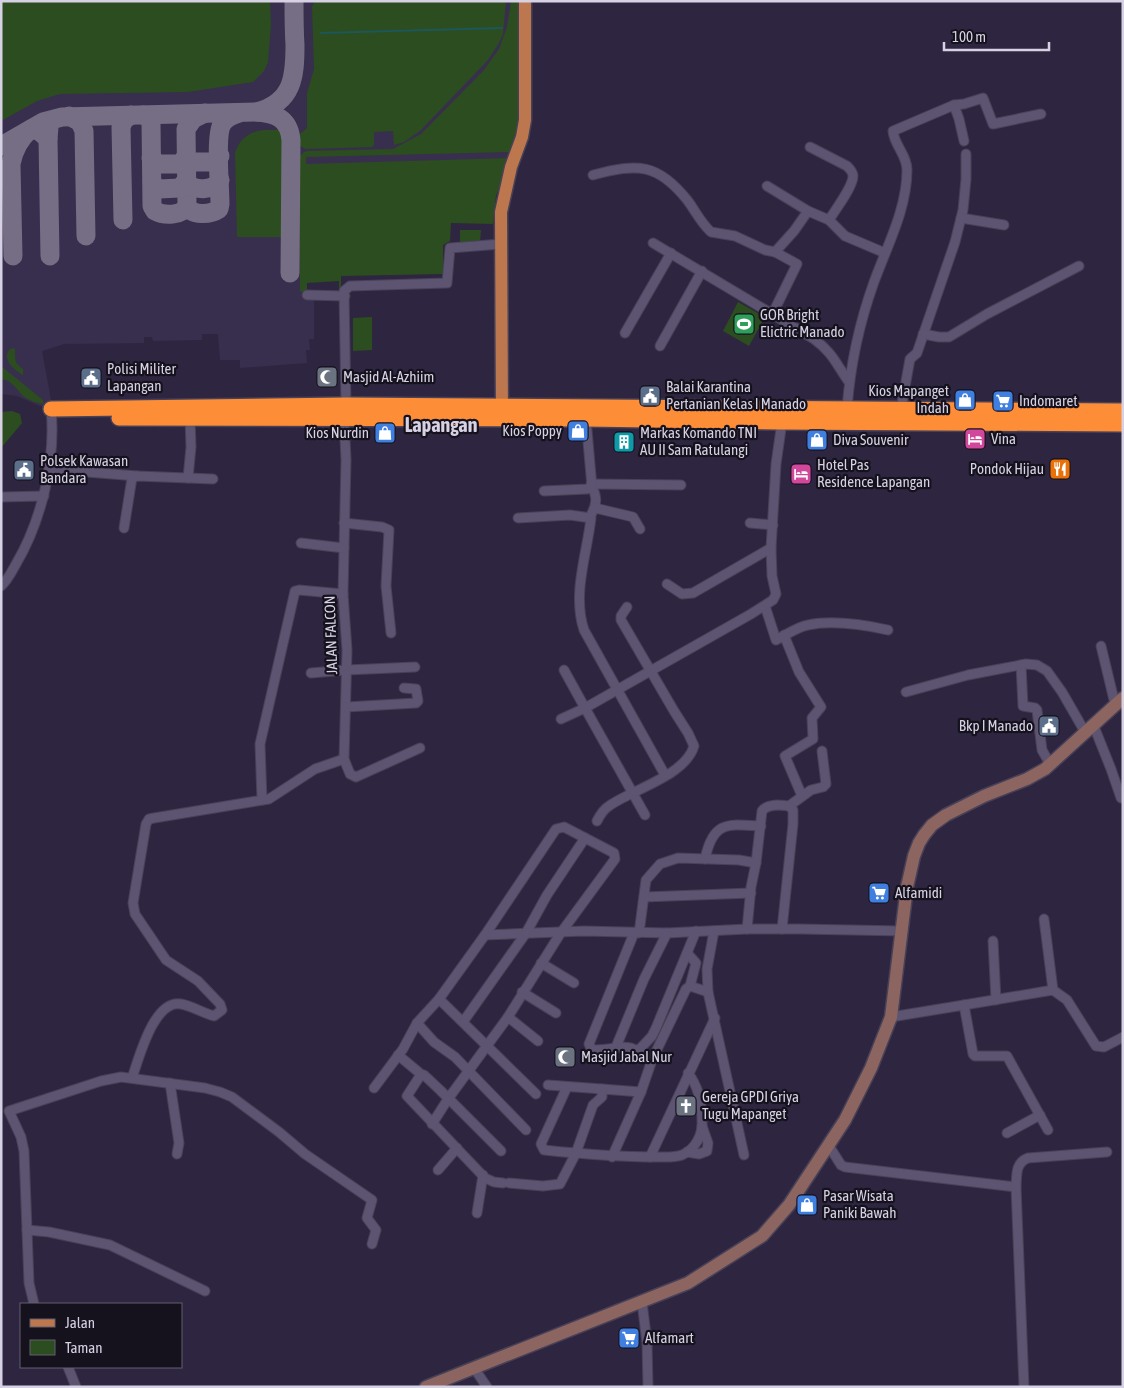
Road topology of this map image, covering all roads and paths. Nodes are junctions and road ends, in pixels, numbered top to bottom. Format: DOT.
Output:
graph roads {
  1 [pos="525,1"];
  2 [pos="954,105"];
  3 [pos="1042,114"];
  4 [pos="964,141"];
  5 [pos="810,147"];
  6 [pos="966,154"];
  7 [pos="593,175"];
  8 [pos="767,186"];
  9 [pos="808,211"];
  10 [pos="961,218"];
  11 [pos="829,220"];
  12 [pos="1004,225"];
  13 [pos="653,243"];
  14 [pos="501,244"];
  15 [pos="775,252"];
  16 [pos="672,253"];
  17 [pos="885,253"];
  18 [pos="1079,266"];
  19 [pos="702,272"];
  20 [pos="306,295"];
  21 [pos="345,296"];
  22 [pos="773,313"];
  23 [pos="625,333"];
  24 [pos="923,334"];
  25 [pos="660,346"];
  26 [pos="850,382"];
  27 [pos="847,409"];
  28 [pos="901,409"];
  29 [pos="345,411"];
  30 [pos="1123,411"];
  31 [pos="502,413"];
  32 [pos="51,414"];
  33 [pos="652,414"];
  34 [pos="933,416"];
  35 [pos="190,419"];
  36 [pos="586,419"];
  37 [pos="782,422"];
  38 [pos="1123,424"];
  39 [pos="49,469"];
  40 [pos="137,476"];
  41 [pos="188,478"];
  42 [pos="213,479"];
  43 [pos="592,485"];
  44 [pos="681,485"];
  45 [pos="544,491"];
  46 [pos="44,496"];
  47 [pos="1,497"];
  48 [pos="595,508"];
  49 [pos="518,518"];
  50 [pos="591,518"];
  51 [pos="344,523"];
  52 [pos="750,523"];
  53 [pos="773,525"];
  54 [pos="124,528"];
  55 [pos="640,529"];
  56 [pos="301,543"];
  57 [pos="344,548"];
  58 [pos="771,548"];
  59 [pos="668,584"];
  60 [pos="1,586"];
  61 [pos="343,594"];
  62 [pos="765,606"];
  63 [pos="627,607"];
  64 [pos="888,630"];
  65 [pos="391,633"];
  66 [pos="784,636"];
  67 [pos="1101,646"];
  68 [pos="1021,665"];
  69 [pos="415,667"];
  70 [pos="346,670"];
  71 [pos="564,670"];
  72 [pos="651,670"];
  73 [pos="311,674"];
  74 [pos="404,688"];
  75 [pos="617,691"];
  76 [pos="906,692"];
  77 [pos="1119,701"];
  78 [pos="346,707"];
  79 [pos="585,708"];
  80 [pos="561,719"];
  81 [pos="1089,728"];
  82 [pos="420,748"];
  83 [pos="822,751"];
  84 [pos="344,759"];
  85 [pos="1050,764"];
  86 [pos="665,775"];
  87 [pos="632,794"];
  88 [pos="802,796"];
  89 [pos="1121,798"];
  90 [pos="262,800"];
  91 [pos="790,806"];
  92 [pos="645,816"];
  93 [pos="597,821"];
  94 [pos="761,826"];
  95 [pos="585,838"];
  96 [pos="706,859"];
  97 [pos="756,863"];
  98 [pos="751,893"];
  99 [pos="644,897"];
  100 [pos="1044,919"];
  101 [pos="747,929"];
  102 [pos="782,929"];
  103 [pos="696,931"];
  104 [pos="714,931"];
  105 [pos="903,931"];
  106 [pos="526,932"];
  107 [pos="562,932"];
  108 [pos="636,933"];
  109 [pos="667,933"];
  110 [pos="485,934"];
  111 [pos="993,941"];
  112 [pos="686,953"];
  113 [pos="541,963"];
  114 [pos="696,964"];
  115 [pos="707,969"];
  116 [pos="574,983"];
  117 [pos="690,986"];
  118 [pos="1053,990"];
  119 [pos="522,992"];
  120 [pos="708,992"];
  121 [pos="439,999"];
  122 [pos="996,1000"];
  123 [pos="964,1006"];
  124 [pos="556,1013"];
  125 [pos="508,1016"];
  126 [pos="891,1017"];
  127 [pos="715,1018"];
  128 [pos="463,1022"];
  129 [pos="417,1023"];
  130 [pos="1123,1036"];
  131 [pos="538,1041"];
  132 [pos="486,1046"];
  133 [pos="616,1047"];
  134 [pos="638,1050"];
  135 [pos="398,1055"];
  136 [pos="652,1060"];
  137 [pos="469,1071"];
  138 [pos="688,1073"];
  139 [pos="422,1075"];
  140 [pos="132,1078"];
  141 [pos="170,1083"];
  142 [pos="548,1085"];
  143 [pos="567,1087"];
  144 [pos="374,1088"];
  145 [pos="602,1089"];
  146 [pos="641,1092"];
  147 [pos="536,1094"];
  148 [pos="448,1099"];
  149 [pos="5,1112"];
  150 [pos="1040,1115"];
  151 [pos="432,1124"];
  152 [pos="702,1126"];
  153 [pos="526,1130"];
  154 [pos="1048,1130"];
  155 [pos="1007,1133"];
  156 [pos="829,1146"];
  157 [pos="457,1148"];
  158 [pos="500,1151"];
  159 [pos="687,1152"];
  160 [pos="1107,1152"];
  161 [pos="576,1153"];
  162 [pos="177,1154"];
  163 [pos="744,1155"];
  164 [pos="612,1157"];
  165 [pos="650,1157"];
  166 [pos="438,1170"];
  167 [pos="482,1175"];
  168 [pos="1016,1187"];
  169 [pos="477,1213"];
  170 [pos="27,1230"];
  171 [pos="372,1244"];
  172 [pos="205,1291"];
  173 [pos="642,1302"];
  174 [pos="34,1303"];
  175 [pos="68,1368"];
  176 [pos="474,1368"];
  177 [pos="76,1387"];
  178 [pos="426,1387"];
  179 [pos="487,1387"];
  180 [pos="648,1387"];
  181 [pos="1024,1387"];
  1 -- 14 [label="main road"];
  2 -- 3 [label="street"];
  2 -- 4 [label="street"];
  2 -- 17 [label="street"];
  5 -- 11 [label="street"];
  6 -- 10 [label="street"];
  7 -- 15 [label="street"];
  8 -- 9 [label="street"];
  9 -- 11 [label="street"];
  9 -- 15 [label="street"];
  10 -- 12 [label="street"];
  10 -- 24 [label="street"];
  11 -- 17 [label="street"];
  13 -- 16 [label="street"];
  14 -- 21 [label="street"];
  14 -- 31 [label="main road"];
  15 -- 22 [label="street"];
  16 -- 19 [label="street"];
  16 -- 23 [label="street"];
  17 -- 26 [label="street"];
  18 -- 24 [label="street"];
  19 -- 22 [label="street"];
  19 -- 25 [label="street"];
  20 -- 21 [label="street"];
  21 -- 29 [label="street, JALAN FALCON"];
  22 -- 26 [label="street"];
  24 -- 28 [label="street"];
  26 -- 27 [label="street"];
  27 -- 28 [label="highway"];
  27 -- 33 [label="highway"];
  28 -- 34 [label="highway"];
  29 -- 31 [label="highway"];
  29 -- 32 [label="highway"];
  29 -- 35 [label="highway"];
  29 -- 51 [label="street, JALAN FALCON"];
  30 -- 34 [label="highway"];
  31 -- 33 [label="highway"];
  31 -- 36 [label="highway"];
  32 -- 35 [label="highway"];
  32 -- 39 [label="street"];
  33 -- 36 [label="highway"];
  33 -- 37 [label="highway"];
  34 -- 37 [label="highway"];
  34 -- 38 [label="highway"];
  35 -- 41 [label="street"];
  36 -- 43 [label="street"];
  37 -- 53 [label="street"];
  39 -- 40 [label="street"];
  39 -- 46 [label="street"];
  40 -- 41 [label="street"];
  40 -- 54 [label="street"];
  41 -- 42 [label="street"];
  43 -- 44 [label="street"];
  43 -- 45 [label="street"];
  43 -- 48 [label="street"];
  46 -- 47 [label="street"];
  46 -- 60 [label="street"];
  48 -- 50 [label="street"];
  48 -- 55 [label="street"];
  49 -- 50 [label="street"];
  50 -- 75 [label="street"];
  51 -- 57 [label="street, JALAN FALCON"];
  51 -- 65 [label="street"];
  52 -- 53 [label="street"];
  53 -- 58 [label="street"];
  56 -- 57 [label="street"];
  57 -- 61 [label="street, JALAN FALCON"];
  58 -- 59 [label="street"];
  58 -- 62 [label="street"];
  61 -- 70 [label="street, JALAN FALCON"];
  61 -- 90 [label="street"];
  62 -- 66 [label="street"];
  62 -- 72 [label="street"];
  63 -- 72 [label="street"];
  64 -- 66 [label="street"];
  66 -- 88 [label="street"];
  67 -- 77 [label="street"];
  68 -- 76 [label="street"];
  68 -- 81 [label="street"];
  68 -- 85 [label="street"];
  69 -- 70 [label="street"];
  70 -- 73 [label="street"];
  70 -- 78 [label="street, JALAN FALCON"];
  71 -- 79 [label="street"];
  72 -- 75 [label="street"];
  72 -- 86 [label="street"];
  74 -- 78 [label="street"];
  75 -- 79 [label="street"];
  75 -- 86 [label="street"];
  77 -- 81 [label="main road"];
  78 -- 84 [label="street, JALAN FALCON"];
  79 -- 80 [label="street"];
  79 -- 87 [label="street"];
  81 -- 85 [label="main road"];
  81 -- 89 [label="street"];
  82 -- 84 [label="street"];
  83 -- 88 [label="street"];
  84 -- 90 [label="street"];
  85 -- 105 [label="main road"];
  86 -- 87 [label="street"];
  87 -- 92 [label="street"];
  87 -- 93 [label="street"];
  88 -- 91 [label="street"];
  90 -- 140 [label="street"];
  91 -- 94 [label="street"];
  91 -- 102 [label="street"];
  94 -- 96 [label="street"];
  94 -- 97 [label="street"];
  95 -- 106 [label="street"];
  95 -- 107 [label="street"];
  95 -- 110 [label="street"];
  96 -- 97 [label="street"];
  96 -- 99 [label="street"];
  97 -- 98 [label="street"];
  98 -- 99 [label="street"];
  98 -- 101 [label="street"];
  99 -- 108 [label="street"];
  100 -- 118 [label="street"];
  101 -- 102 [label="street"];
  101 -- 104 [label="street"];
  102 -- 105 [label="street"];
  103 -- 104 [label="street"];
  103 -- 109 [label="street"];
  103 -- 112 [label="street"];
  104 -- 115 [label="street"];
  105 -- 126 [label="main road"];
  106 -- 107 [label="street"];
  106 -- 110 [label="street"];
  106 -- 128 [label="street"];
  107 -- 108 [label="street"];
  107 -- 113 [label="street"];
  108 -- 109 [label="street"];
  108 -- 133 [label="street"];
  109 -- 133 [label="street"];
  110 -- 121 [label="street"];
  111 -- 122 [label="street"];
  112 -- 114 [label="street"];
  112 -- 134 [label="street"];
  113 -- 116 [label="street"];
  113 -- 119 [label="street"];
  114 -- 115 [label="street"];
  114 -- 117 [label="street"];
  115 -- 120 [label="street"];
  117 -- 120 [label="street"];
  117 -- 136 [label="street"];
  118 -- 122 [label="street"];
  118 -- 130 [label="street"];
  119 -- 124 [label="street"];
  119 -- 125 [label="street"];
  120 -- 127 [label="street"];
  121 -- 128 [label="street"];
  121 -- 129 [label="street"];
  122 -- 123 [label="street"];
  123 -- 126 [label="street"];
  123 -- 150 [label="street"];
  125 -- 131 [label="street"];
  125 -- 132 [label="street"];
  126 -- 156 [label="main road"];
  127 -- 138 [label="street"];
  127 -- 163 [label="street"];
  128 -- 132 [label="street"];
  129 -- 135 [label="street"];
  129 -- 137 [label="street"];
  132 -- 137 [label="street"];
  132 -- 147 [label="street"];
  133 -- 134 [label="street"];
  134 -- 136 [label="street"];
  135 -- 139 [label="street"];
  135 -- 144 [label="street"];
  136 -- 146 [label="street"];
  137 -- 148 [label="street"];
  137 -- 153 [label="street"];
  138 -- 152 [label="street"];
  138 -- 165 [label="street"];
  139 -- 148 [label="street"];
  139 -- 151 [label="street"];
  140 -- 141 [label="street"];
  140 -- 149 [label="street"];
  141 -- 162 [label="street"];
  141 -- 171 [label="street"];
  142 -- 143 [label="street"];
  143 -- 145 [label="street"];
  143 -- 161 [label="street"];
  145 -- 146 [label="street"];
  145 -- 161 [label="street"];
  146 -- 164 [label="street"];
  148 -- 151 [label="street"];
  148 -- 158 [label="street"];
  149 -- 170 [label="street"];
  150 -- 154 [label="street"];
  150 -- 155 [label="street"];
  151 -- 157 [label="street"];
  152 -- 159 [label="street"];
  152 -- 159 [label="street"];
  156 -- 168 [label="street"];
  156 -- 173 [label="main road"];
  157 -- 166 [label="street"];
  157 -- 167 [label="street"];
  159 -- 165 [label="street"];
  160 -- 168 [label="street"];
  161 -- 164 [label="street"];
  161 -- 167 [label="street"];
  164 -- 165 [label="street"];
  167 -- 169 [label="street"];
  168 -- 181 [label="street"];
  170 -- 172 [label="street"];
  170 -- 174 [label="street"];
  173 -- 176 [label="main road"];
  173 -- 180 [label="street"];
  175 -- 177 [label="street"];
  176 -- 178 [label="main road"];
  176 -- 179 [label="street"];
}
